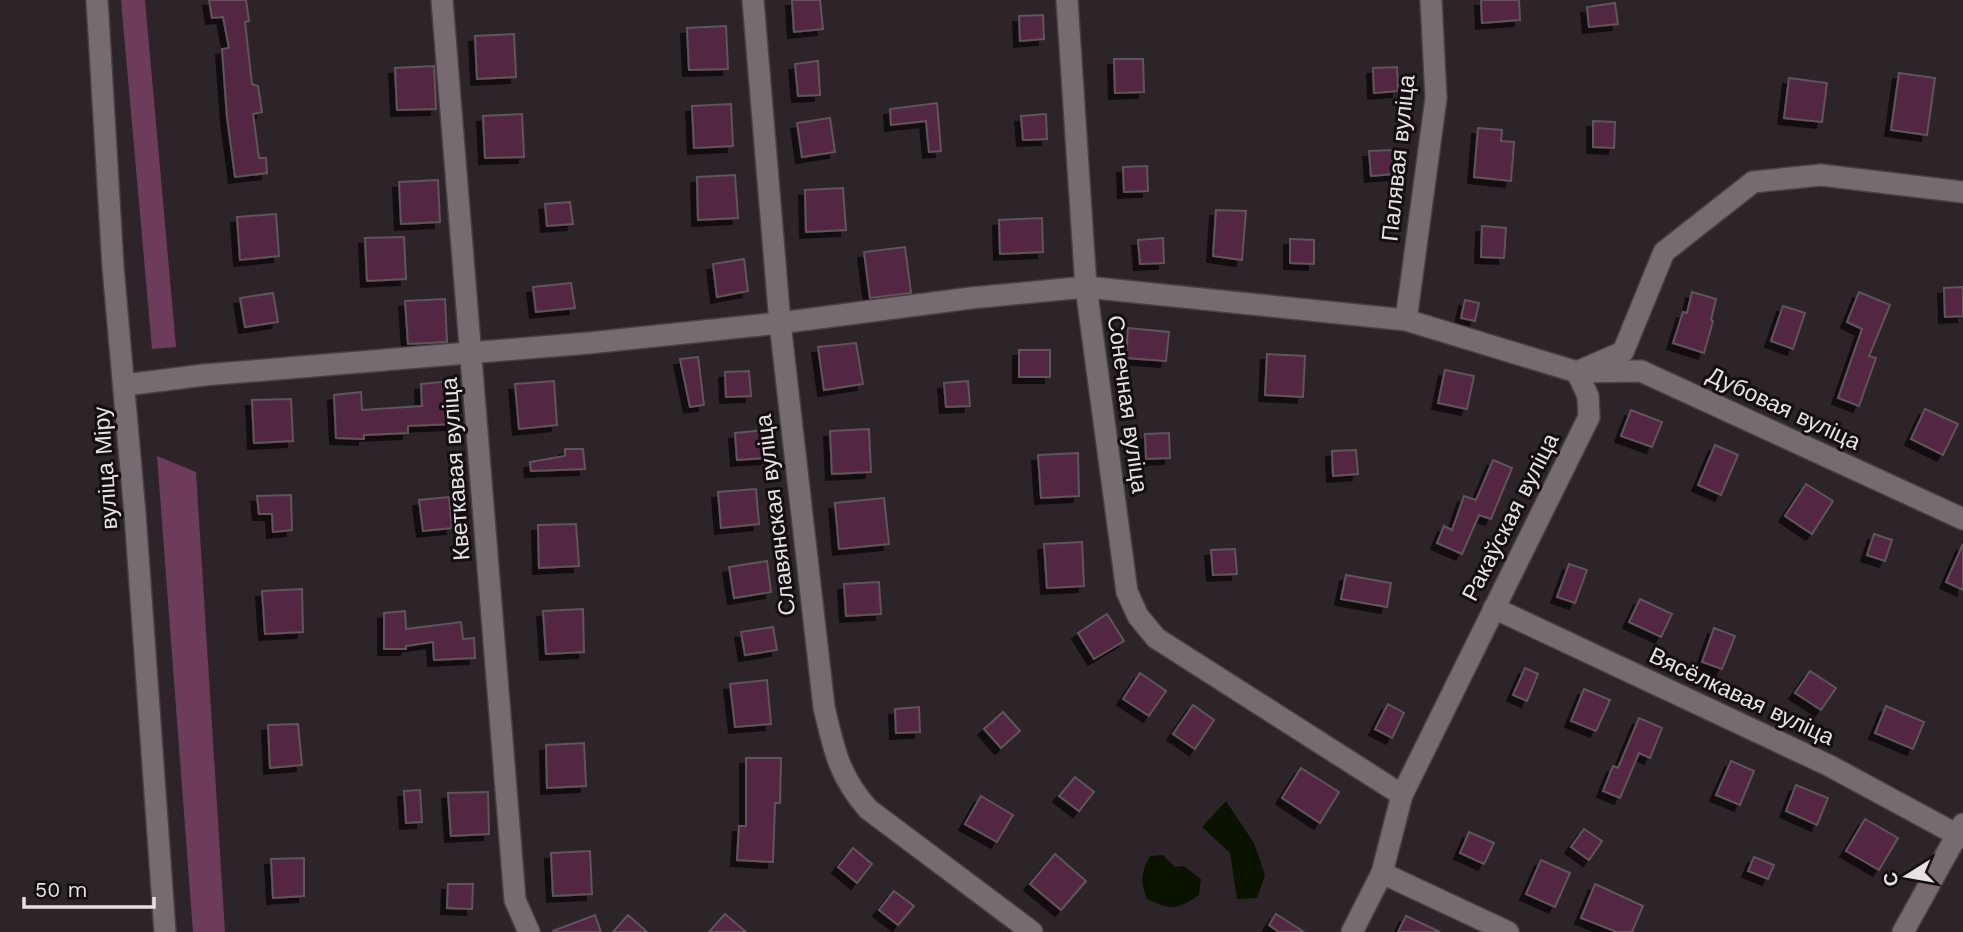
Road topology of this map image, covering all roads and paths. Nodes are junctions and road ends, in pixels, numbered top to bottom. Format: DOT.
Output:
graph roads {
  1 [pos="97,0"];
  2 [pos="442,0"];
  3 [pos="753,0"];
  4 [pos="1067,0"];
  5 [pos="1430,0"];
  6 [pos="1963,192"];
  7 [pos="1086,287"];
  8 [pos="1406,320"];
  9 [pos="780,323"];
  10 [pos="472,352"];
  11 [pos="1577,372"];
  12 [pos="125,385"];
  13 [pos="1963,519"];
  14 [pos="1494,608"];
  15 [pos="1402,795"];
  16 [pos="1961,833"];
  17 [pos="1382,873"];
  18 [pos="165,932"];
  19 [pos="529,932"];
  20 [pos="1032,932"];
  21 [pos="1352,932"];
  22 [pos="1508,932"];
  23 [pos="1903,932"];
  1 -- 12 [label="street, вуліца Міру"];
  2 -- 10 [label="street, Кветкавая вуліца"];
  3 -- 9 [label="street, Славянская вуліца"];
  4 -- 7 [label="street, Сонечная вуліца"];
  5 -- 8 [label="street, Палявая вуліца"];
  6 -- 11 [label="street"];
  7 -- 8 [label="street, Дубовая вуліца"];
  7 -- 9 [label="street, Дубовая вуліца"];
  7 -- 15 [label="street, Сонечная вуліца"];
  8 -- 11 [label="street, Дубовая вуліца"];
  9 -- 10 [label="street, Дубовая вуліца"];
  9 -- 20 [label="street, Славянская вуліца"];
  10 -- 12 [label="street, Дубовая вуліца"];
  10 -- 19 [label="street, Кветкавая вуліца"];
  11 -- 13 [label="street, Дубовая вуліца"];
  11 -- 14 [label="street, Ракаўская вуліца"];
  12 -- 18 [label="street, вуліца Міру"];
  14 -- 15 [label="street, Ракаўская вуліца"];
  14 -- 16 [label="street, Вясёлкавая вуліца"];
  15 -- 17 [label="street, Ракаўская вуліца"];
  16 -- 23 [label="street"];
  17 -- 21 [label="street, Ракаўская вуліца"];
  17 -- 22 [label="street"];
}
